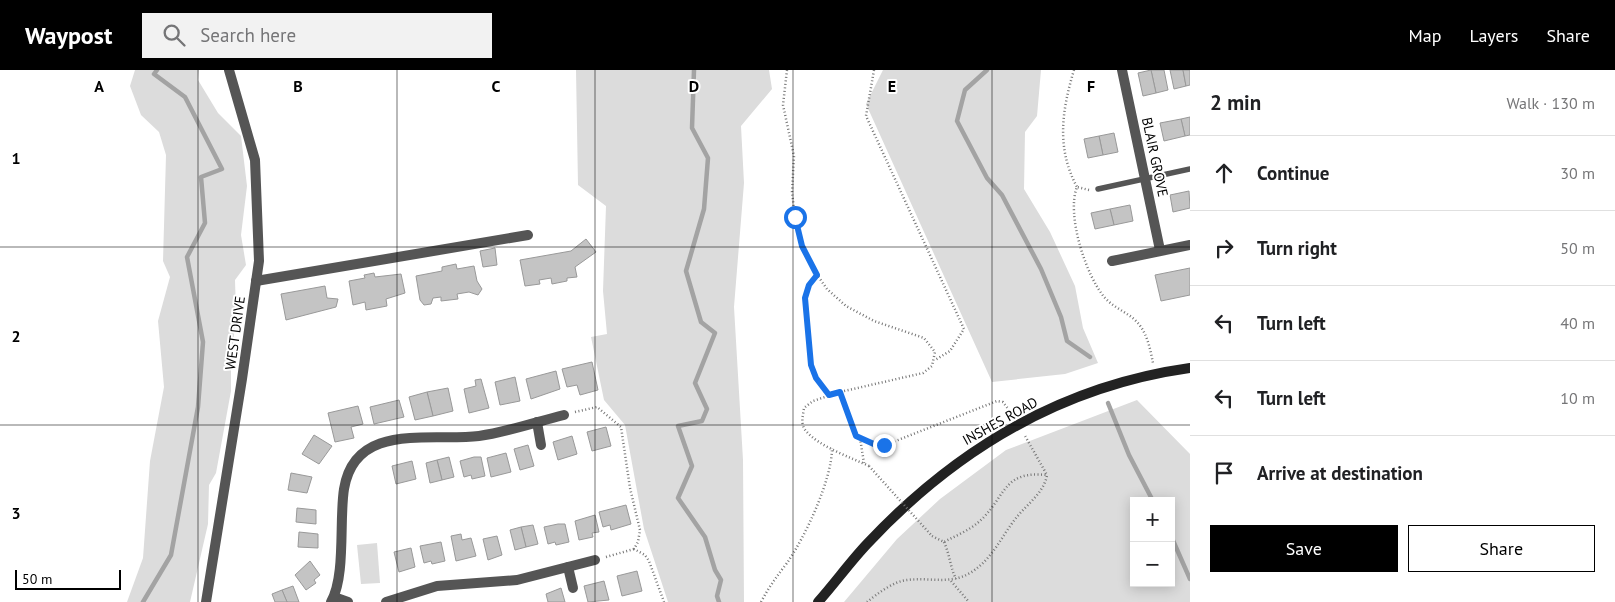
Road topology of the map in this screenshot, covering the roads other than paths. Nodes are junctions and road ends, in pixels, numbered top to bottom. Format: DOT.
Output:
graph roads {
  1 [pos="228,70"];
  2 [pos="1122,70"];
  3 [pos="1190,168"];
  4 [pos="1146,178"];
  5 [pos="1098,189"];
  6 [pos="528,235"];
  7 [pos="1190,245"];
  8 [pos="1160,250"];
  9 [pos="1112,261"];
  10 [pos="256,281"];
  11 [pos="1190,368"];
  12 [pos="564,415"];
  13 [pos="537,422"];
  14 [pos="541,445"];
  15 [pos="595,560"];
  16 [pos="568,567"];
  17 [pos="573,588"];
  18 [pos="333,600"];
  19 [pos="206,602"];
  20 [pos="348,602"];
  21 [pos="386,602"];
  22 [pos="818,602"];
  1 -- 10 [label="street, WEST DRIVE"];
  2 -- 4 [label="street, BLAIR GROVE"];
  3 -- 4 [label="lane"];
  4 -- 5 [label="lane"];
  4 -- 8 [label="street, BLAIR GROVE"];
  6 -- 10 [label="street"];
  7 -- 8 [label="street"];
  8 -- 9 [label="street"];
  10 -- 19 [label="street, WEST DRIVE"];
  11 -- 22 [label="street, INSHES ROAD"];
  12 -- 13 [label="street"];
  13 -- 14 [label="street"];
  13 -- 18 [label="street"];
  15 -- 16 [label="street"];
  16 -- 17 [label="street"];
  16 -- 21 [label="street"];
  18 -- 20 [label="street"];
}
